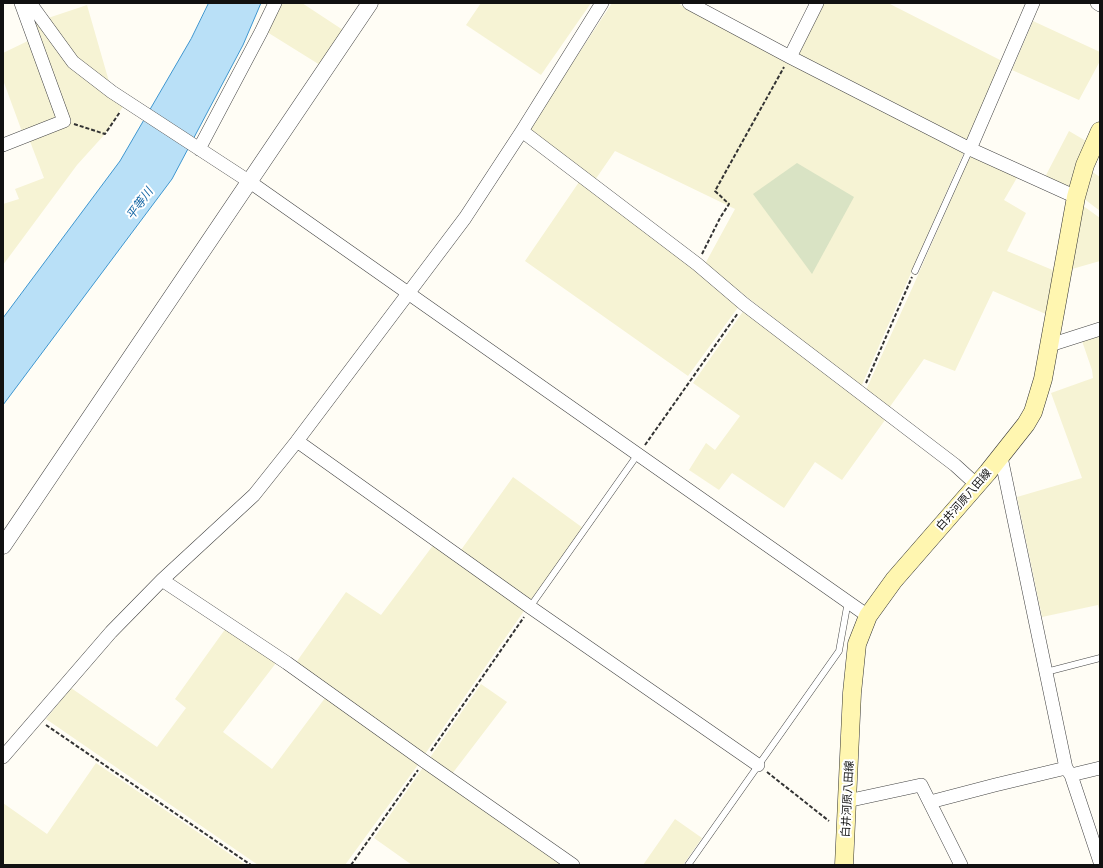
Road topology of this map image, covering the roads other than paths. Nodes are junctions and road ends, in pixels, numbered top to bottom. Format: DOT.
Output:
graph roads {
  1 [pos="21,3"];
  2 [pos="30,3"];
  3 [pos="275,3"];
  4 [pos="370,3"];
  5 [pos="602,3"];
  6 [pos="689,3"];
  7 [pos="817,3"];
  8 [pos="1033,3"];
  9 [pos="1097,3"];
  10 [pos="1100,5"];
  11 [pos="790,57"];
  12 [pos="522,131"];
  13 [pos="1100,131"];
  14 [pos="3,145"];
  15 [pos="197,147"];
  16 [pos="970,150"];
  17 [pos="250,182"];
  18 [pos="1076,197"];
  19 [pos="915,271"];
  20 [pos="410,293"];
  21 [pos="1100,329"];
  22 [pos="1050,345"];
  23 [pos="297,441"];
  24 [pos="638,454"];
  25 [pos="1000,457"];
  26 [pos="977,485"];
  27 [pos="3,546"];
  28 [pos="162,580"];
  29 [pos="848,601"];
  30 [pos="530,607"];
  31 [pos="868,616"];
  32 [pos="1100,658"];
  33 [pos="1046,672"];
  34 [pos="3,757"];
  35 [pos="758,765"];
  36 [pos="1100,768"];
  37 [pos="1068,772"];
  38 [pos="847,801"];
  39 [pos="930,802"];
  40 [pos="1100,862"];
  41 [pos="573,865"];
  42 [pos="688,865"];
  43 [pos="844,865"];
  44 [pos="961,865"];
  1 -- 14 [label="street"];
  2 -- 15 [label="street"];
  3 -- 15 [label="street"];
  4 -- 17 [label="street"];
  5 -- 12 [label="street"];
  6 -- 11 [label="street"];
  7 -- 11 [label="street"];
  8 -- 16 [label="street"];
  9 -- 10 [label="street"];
  11 -- 16 [label="street"];
  12 -- 20 [label="street"];
  12 -- 26 [label="street"];
  13 -- 18 [label="main road, 白井河原八田線"];
  15 -- 17 [label="street"];
  16 -- 18 [label="street"];
  16 -- 19 [label="lane"];
  17 -- 20 [label="street"];
  17 -- 27 [label="street"];
  18 -- 22 [label="main road, 白井河原八田線"];
  20 -- 23 [label="street"];
  20 -- 24 [label="street"];
  21 -- 22 [label="street"];
  22 -- 25 [label="main road, 白井河原八田線"];
  23 -- 28 [label="street"];
  23 -- 30 [label="street"];
  24 -- 29 [label="street"];
  24 -- 30 [label="lane"];
  25 -- 26 [label="main road, 白井河原八田線"];
  25 -- 33 [label="street"];
  26 -- 31 [label="main road, 白井河原八田線"];
  28 -- 34 [label="street"];
  28 -- 41 [label="street"];
  29 -- 31 [label="street"];
  29 -- 35 [label="lane"];
  30 -- 35 [label="street"];
  31 -- 38 [label="main road, 白井河原八田線"];
  32 -- 33 [label="lane"];
  33 -- 37 [label="street"];
  35 -- 42 [label="lane"];
  36 -- 37 [label="street"];
  37 -- 39 [label="street"];
  37 -- 40 [label="street"];
  38 -- 39 [label="street"];
  38 -- 43 [label="main road, 白井河原八田線"];
  39 -- 44 [label="street"];
}
